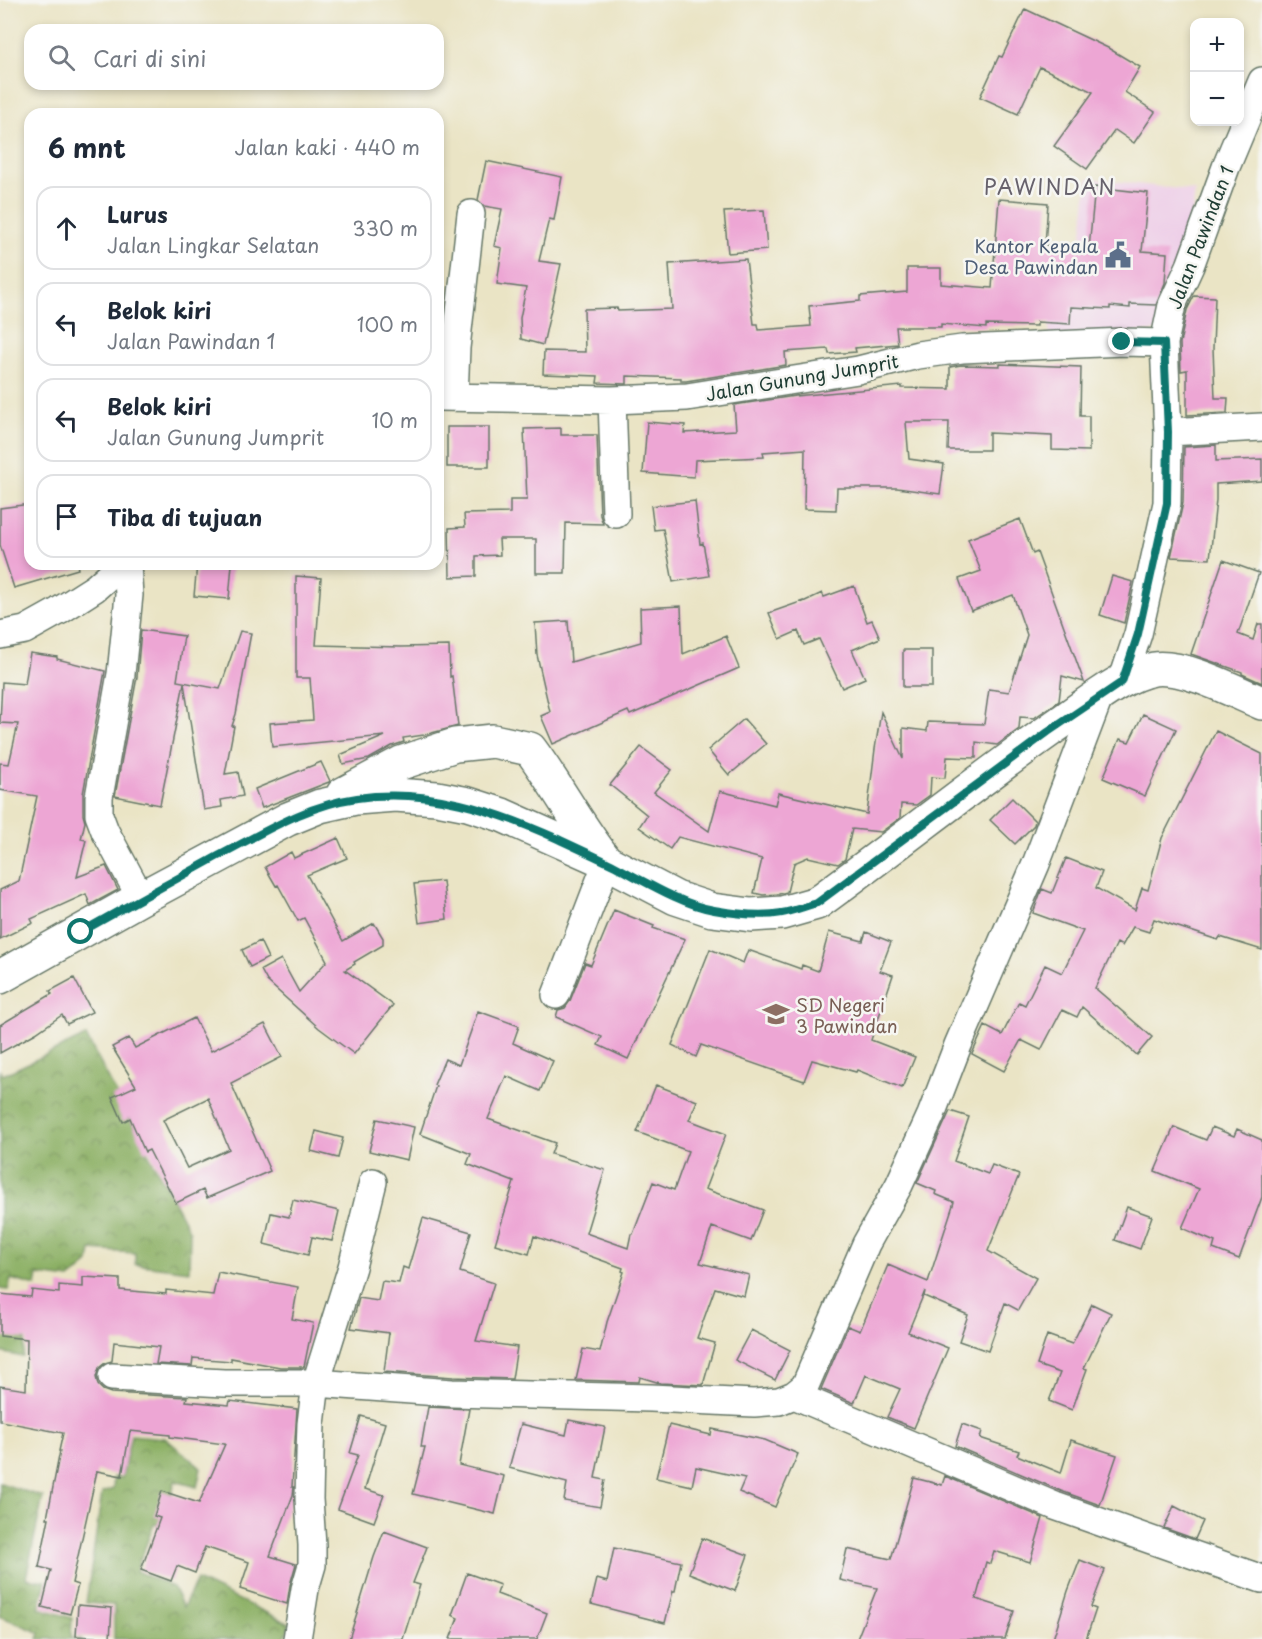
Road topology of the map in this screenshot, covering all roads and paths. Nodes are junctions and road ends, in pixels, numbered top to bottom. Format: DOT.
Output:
graph roads {
  1 [pos="1262,81"];
  2 [pos="471,214"];
  3 [pos="1164,343"];
  4 [pos="446,397"];
  5 [pos="612,400"];
  6 [pos="1262,427"];
  7 [pos="1168,432"];
  8 [pos="616,514"];
  9 [pos="117,570"];
  10 [pos="125,570"];
  11 [pos="0,635"];
  12 [pos="1111,689"];
  13 [pos="1262,703"];
  14 [pos="320,806"];
  15 [pos="607,862"];
  16 [pos="141,898"];
  17 [pos="0,977"];
  18 [pos="556,995"];
  19 [pos="373,1182"];
  20 [pos="112,1377"];
  21 [pos="316,1383"];
  22 [pos="794,1395"];
  23 [pos="1262,1579"];
  24 [pos="297,1639"];
  1 -- 3 [label="street, Jalan Pawindan 1"];
  2 -- 4 [label="street"];
  3 -- 5 [label="street, Jalan Gunung Jumprit"];
  3 -- 7 [label="street, Jalan Pawindan 1"];
  4 -- 5 [label="street, Jalan Gunung Jumprit"];
  5 -- 8 [label="street"];
  6 -- 7 [label="street"];
  7 -- 12 [label="street, Jalan Pawindan 1"];
  9 -- 11 [label="street"];
  10 -- 16 [label="street"];
  12 -- 13 [label="street"];
  12 -- 15 [label="street"];
  12 -- 22 [label="street, Jalan Pawindan 1"];
  14 -- 15 [label="street"];
  14 -- 15 [label="street"];
  14 -- 16 [label="street"];
  15 -- 18 [label="street"];
  16 -- 17 [label="street"];
  19 -- 21 [label="street"];
  20 -- 21 [label="street"];
  21 -- 22 [label="street"];
  21 -- 24 [label="street"];
  22 -- 23 [label="street"];
}
